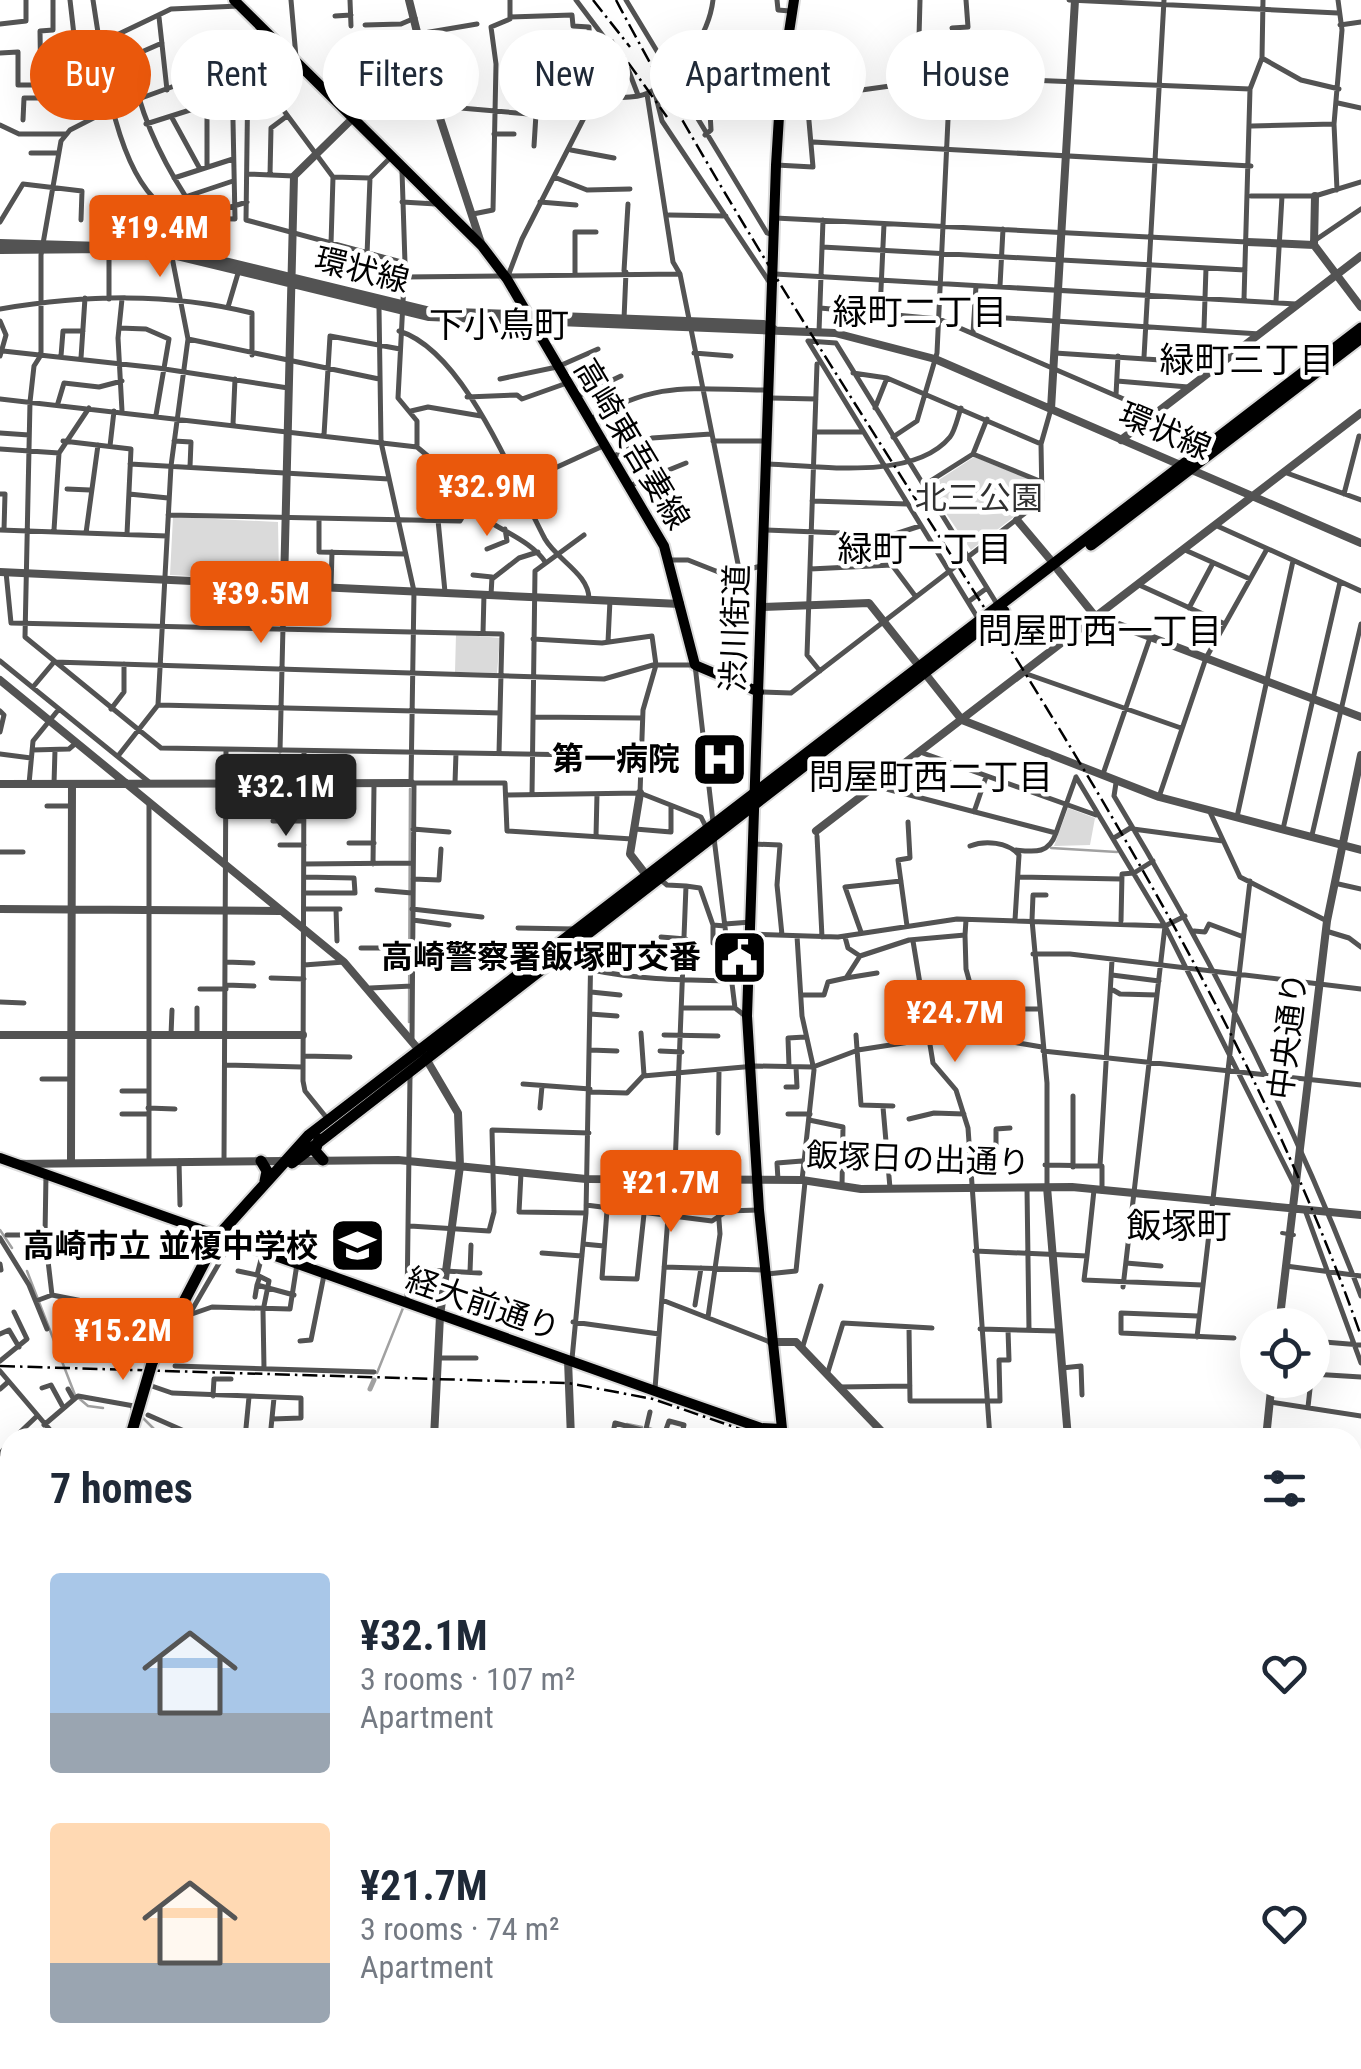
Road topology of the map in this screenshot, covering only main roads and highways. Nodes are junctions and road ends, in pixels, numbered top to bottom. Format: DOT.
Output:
graph roads {
  1 [pos="236,3"];
  2 [pos="794,6"];
  3 [pos="1361,328"];
  4 [pos="1361,338"];
  5 [pos="1186,467"];
  6 [pos="1056,567"];
  7 [pos="923,670"];
  8 [pos="760,692"];
  9 [pos="756,798"];
  10 [pos="419,1050"];
  11 [pos="319,1139"];
  12 [pos="0,1158"];
  13 [pos="323,1160"];
  14 [pos="261,1161"];
  15 [pos="290,1161"];
  16 [pos="264,1185"];
  17 [pos="225,1239"];
  18 [pos="134,1428"];
  19 [pos="762,1428"];
  20 [pos="782,1428"];
  1 -- 8 [label="main road, 高崎東吾妻線"];
  2 -- 8 [label="main road, 渋川街道"];
  3 -- 5 [label="highway"];
  4 -- 5 [label="highway"];
  5 -- 6 [label="highway"];
  6 -- 7 [label="highway"];
  6 -- 7 [label="highway"];
  7 -- 9 [label="highway"];
  8 -- 9 [label="main road, 渋川街道"];
  9 -- 10 [label="highway"];
  9 -- 20 [label="main road, 渋川街道"];
  10 -- 11 [label="highway"];
  10 -- 15 [label="highway"];
  11 -- 13 [label="highway"];
  11 -- 15 [label="highway"];
  12 -- 17 [label="main road, 経大前通り"];
  14 -- 16 [label="highway"];
  15 -- 16 [label="highway"];
  15 -- 17 [label="highway"];
  16 -- 17 [label="highway"];
  17 -- 18 [label="highway, bridge"];
  17 -- 19 [label="main road, 経大前通り"];
}
